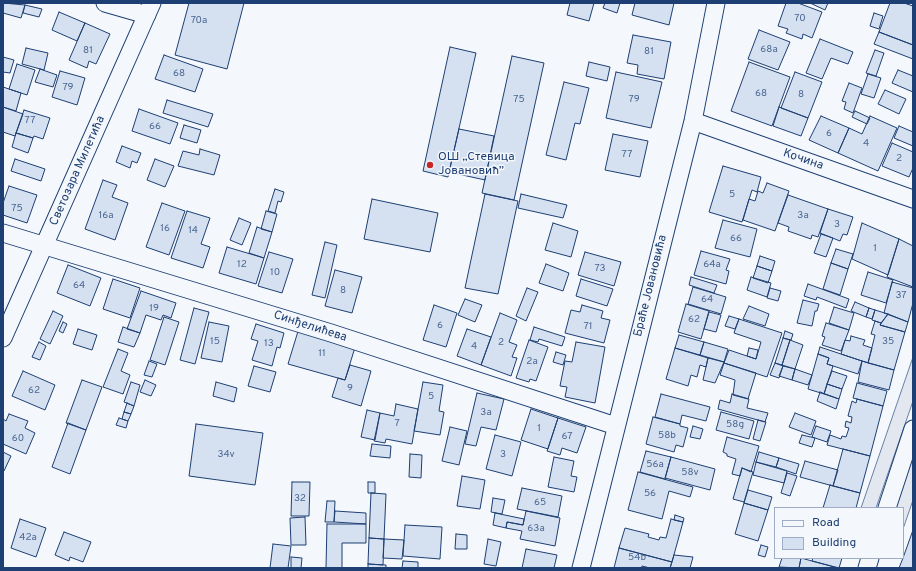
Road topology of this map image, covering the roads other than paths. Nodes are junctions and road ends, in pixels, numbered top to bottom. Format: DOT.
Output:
graph roads {
  1 [pos="105,3"];
  2 [pos="716,3"];
  3 [pos="150,9"];
  4 [pos="692,121"];
  5 [pos="913,199"];
  6 [pos="3,233"];
  7 [pos="45,247"];
  8 [pos="3,338"];
  9 [pos="616,426"];
  10 [pos="913,428"];
  11 [pos="887,507"];
  12 [pos="581,568"];
  1 -- 3 [label="street"];
  2 -- 4 [label="street, Браће Јовановића"];
  3 -- 7 [label="street, Светозара Милетића"];
  4 -- 5 [label="street, Кочина"];
  4 -- 9 [label="street, Браће Јовановића"];
  6 -- 7 [label="street, Синђелићева"];
  7 -- 8 [label="street, Светозара Милетића"];
  7 -- 9 [label="street, Синђелићева"];
  9 -- 12 [label="street, Браће Јовановића"];
  10 -- 11 [label="street"];
}
